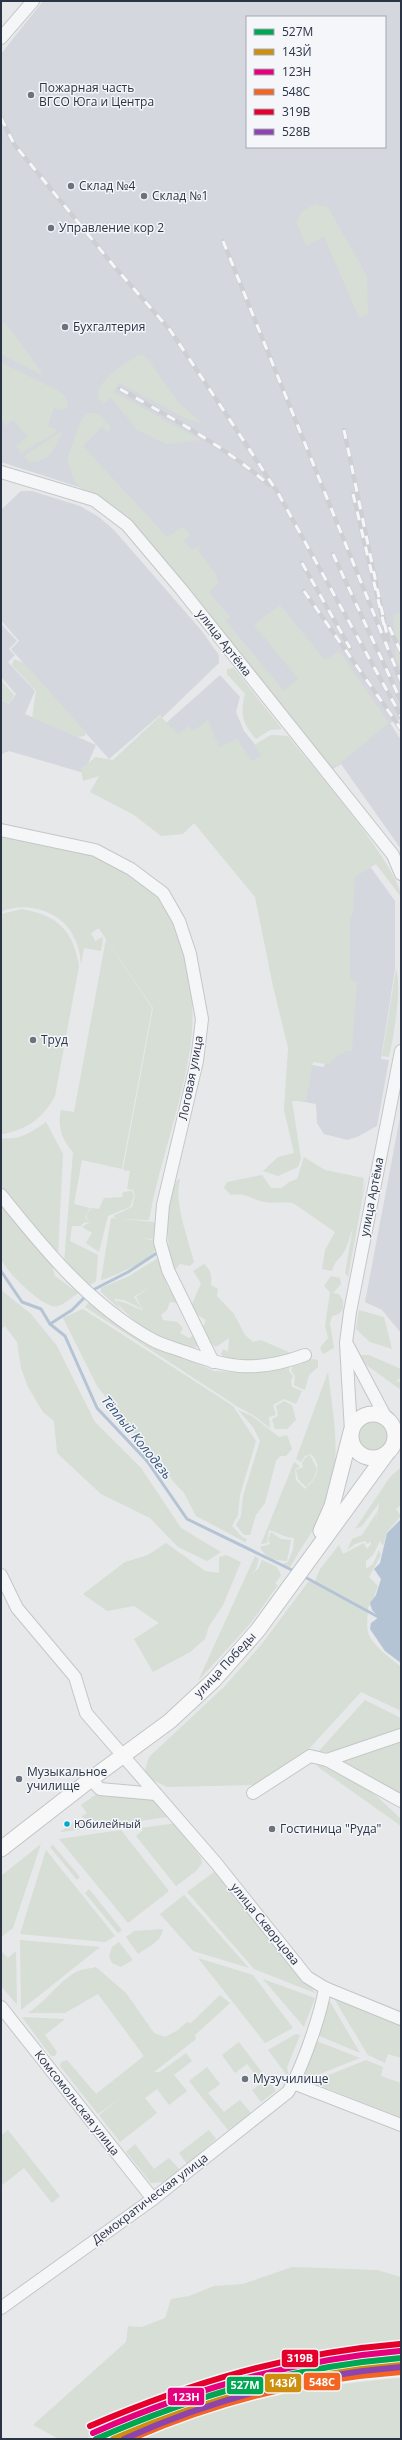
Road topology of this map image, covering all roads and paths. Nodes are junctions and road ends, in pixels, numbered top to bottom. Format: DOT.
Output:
graph roads {
  1 [pos="33,1"];
  2 [pos="1,38"];
  3 [pos="1,472"];
  4 [pos="1,830"];
  5 [pos="401,874"];
  6 [pos="401,1052"];
  7 [pos="1,1195"];
  8 [pos="346,1343"];
  9 [pos="305,1354"];
  10 [pos="213,1362"];
  11 [pos="392,1420"];
  12 [pos="351,1432"];
  13 [pos="392,1452"];
  14 [pos="301,1568"];
  15 [pos="1,1575"];
  16 [pos="401,1735"];
  17 [pos="122,1757"];
  18 [pos="327,1760"];
  19 [pos="91,1779"];
  20 [pos="253,1793"];
  21 [pos="156,1794"];
  22 [pos="401,1800"];
  23 [pos="1,1849"];
  24 [pos="325,1988"];
  25 [pos="1,2007"];
  26 [pos="401,2019"];
  27 [pos="293,2083"];
  28 [pos="401,2125"];
  29 [pos="153,2199"];
  30 [pos="1,2308"];
  1 -- 2 [label="street"];
  3 -- 5 [label="street, улица Артёма"];
  4 -- 10 [label="street, Логовая улица"];
  6 -- 8 [label="street, улица Артёма"];
  7 -- 10 [label="street"];
  8 -- 11 [label="street"];
  8 -- 12 [label="street, улица Артёма"];
  9 -- 10 [label="street"];
  11 -- 12 [label="main road"];
  11 -- 13 [label="main road"];
  12 -- 13 [label="main road"];
  12 -- 14 [label="main road"];
  13 -- 14 [label="main road, улица Победы"];
  14 -- 17 [label="main road, улица Победы"];
  15 -- 17 [label="street, улица Скворцова"];
  16 -- 18 [label="street"];
  17 -- 19 [label="main road, улица Победы"];
  17 -- 21 [label="street, улица Скворцова"];
  18 -- 20 [label="street"];
  18 -- 22 [label="street"];
  19 -- 21 [label="street"];
  19 -- 23 [label="main road, улица Победы"];
  21 -- 24 [label="street, улица Скворцова"];
  24 -- 26 [label="street, улица Скворцова"];
  24 -- 27 [label="street"];
  25 -- 29 [label="street, Комсомольская улица"];
  27 -- 28 [label="street"];
  27 -- 29 [label="street, Демократическая улица"];
  29 -- 30 [label="street, Демократическая улица"];
}
